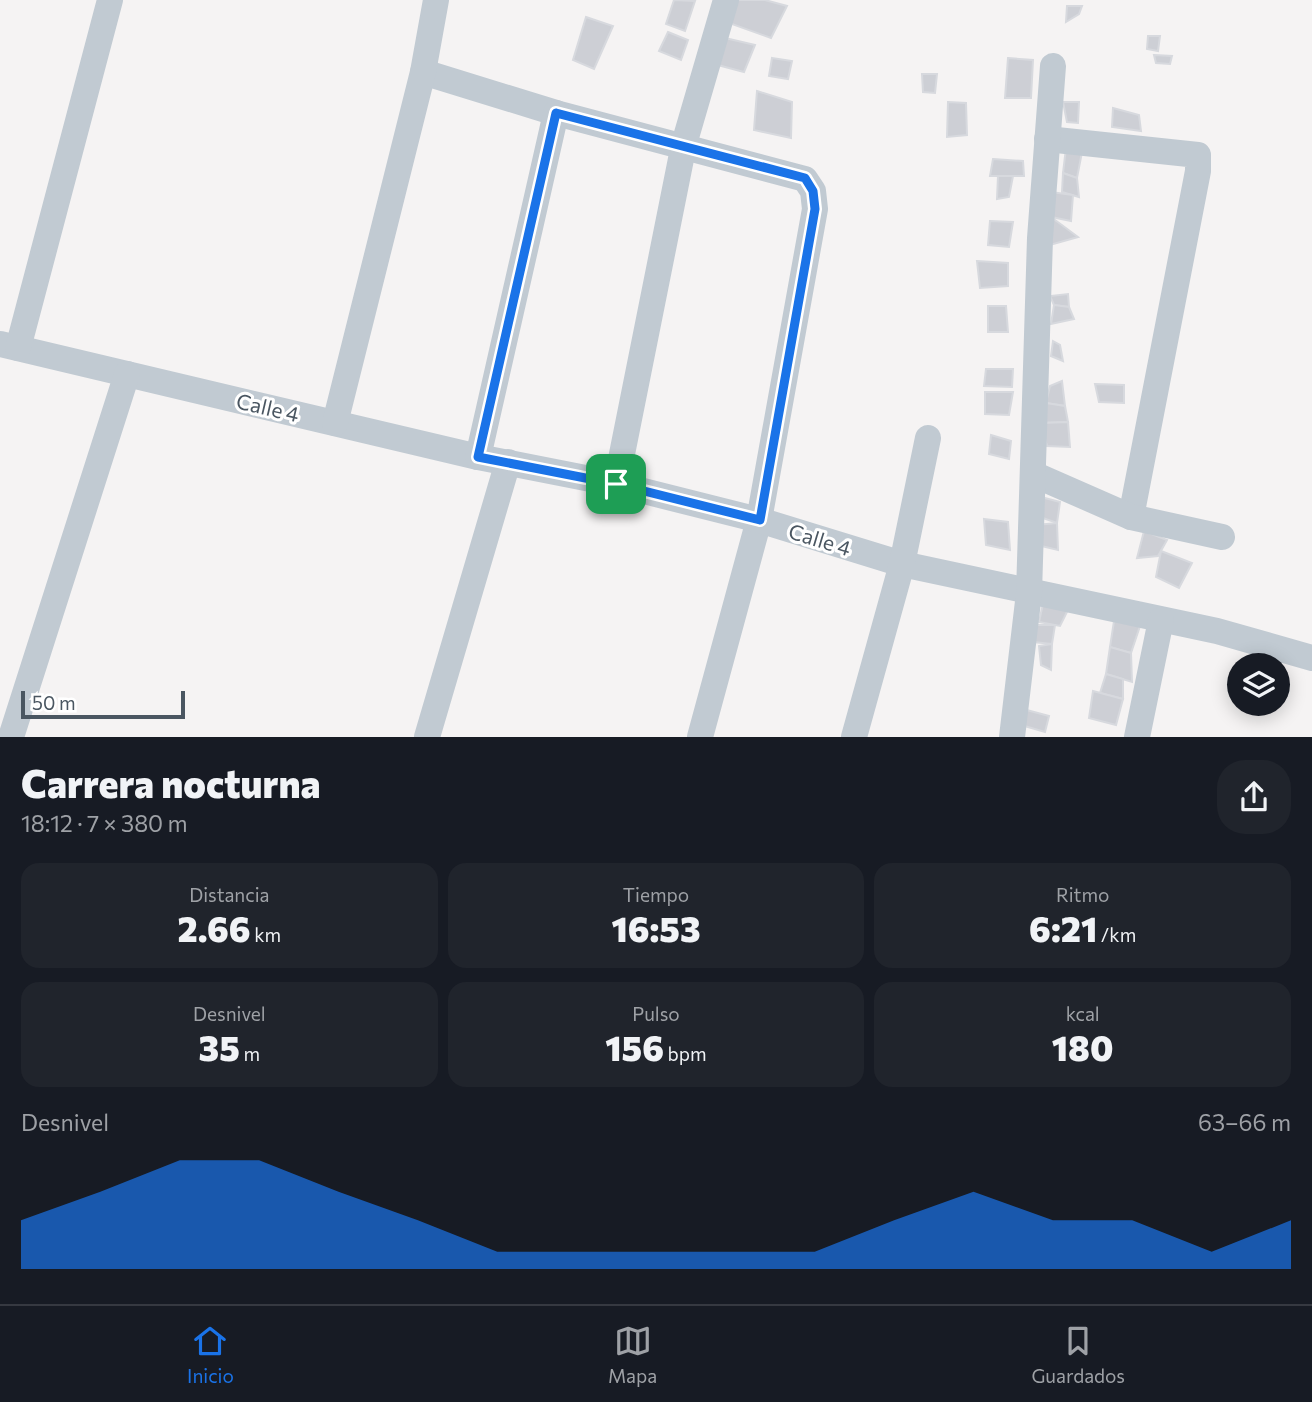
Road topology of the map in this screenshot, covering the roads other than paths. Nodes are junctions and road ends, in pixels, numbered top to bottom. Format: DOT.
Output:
graph roads {
  1 [pos="110,0"];
  2 [pos="436,0"];
  3 [pos="726,0"];
  4 [pos="1053,66"];
  5 [pos="424,72"];
  6 [pos="556,113"];
  7 [pos="1047,139"];
  8 [pos="684,144"];
  9 [pos="9,346"];
  10 [pos="127,374"];
  11 [pos="335,423"];
  12 [pos="928,438"];
  13 [pos="478,457"];
  14 [pos="508,462"];
  15 [pos="1033,474"];
  16 [pos="616,484"];
  17 [pos="1131,517"];
  18 [pos="760,520"];
  19 [pos="1222,537"];
  20 [pos="902,564"];
  21 [pos="1029,593"];
  22 [pos="1161,620"];
  23 [pos="1312,658"];
  24 [pos="11,737"];
  25 [pos="427,737"];
  26 [pos="700,737"];
  27 [pos="854,737"];
  28 [pos="1012,737"];
  29 [pos="1137,737"];
  1 -- 9 [label="street"];
  2 -- 5 [label="street"];
  3 -- 8 [label="street"];
  4 -- 7 [label="street"];
  5 -- 6 [label="street"];
  5 -- 11 [label="street"];
  6 -- 8 [label="street"];
  6 -- 13 [label="street"];
  7 -- 15 [label="street"];
  7 -- 17 [label="street"];
  8 -- 16 [label="street"];
  8 -- 18 [label="street"];
  9 -- 10 [label="street, Calle 4"];
  10 -- 11 [label="street, Calle 4"];
  10 -- 24 [label="street"];
  11 -- 13 [label="street, Calle 4"];
  12 -- 20 [label="street"];
  13 -- 14 [label="street, Calle 4"];
  14 -- 16 [label="street, Calle 4"];
  14 -- 25 [label="street"];
  15 -- 17 [label="street"];
  15 -- 21 [label="street"];
  16 -- 18 [label="street, Calle 4"];
  17 -- 19 [label="street"];
  18 -- 20 [label="street, Calle 4"];
  18 -- 26 [label="street"];
  20 -- 21 [label="street, Calle 4"];
  20 -- 27 [label="street"];
  21 -- 22 [label="street, Calle 4"];
  21 -- 28 [label="street"];
  22 -- 23 [label="street, Calle 4"];
  22 -- 29 [label="street"];
}
